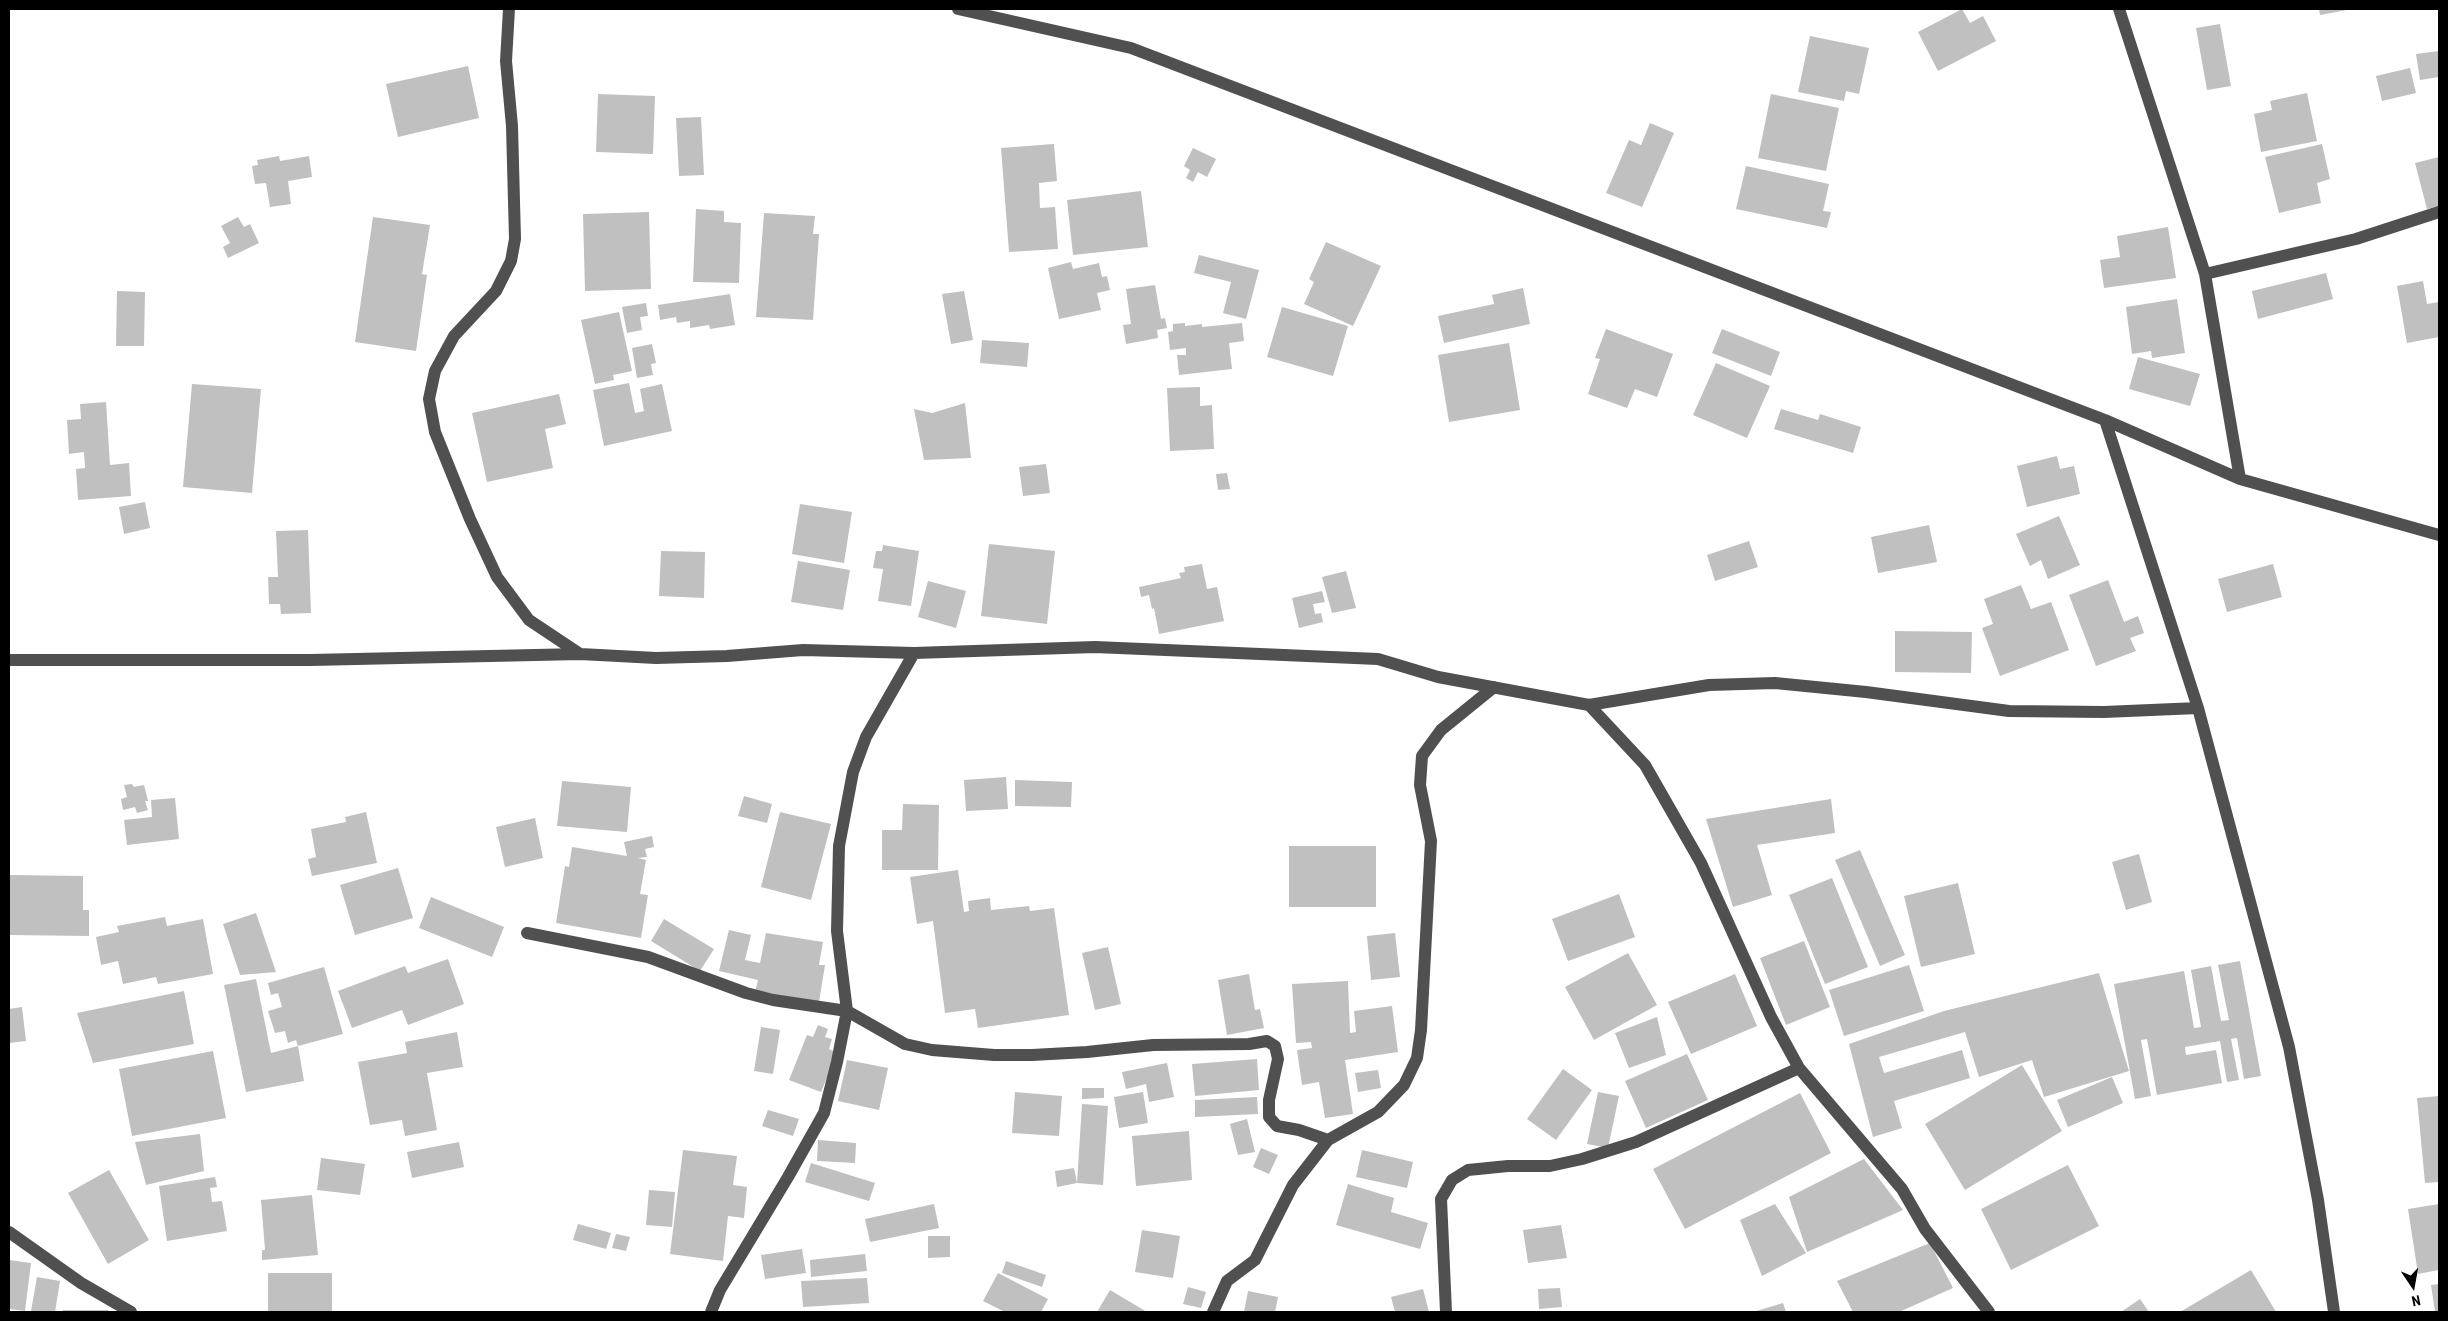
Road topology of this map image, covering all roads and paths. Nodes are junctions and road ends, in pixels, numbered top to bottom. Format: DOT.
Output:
graph roads {
  1 [pos="509,9"];
  2 [pos="958,9"];
  3 [pos="2119,9"];
  4 [pos="2439,212"];
  5 [pos="2205,274"];
  6 [pos="2104,420"];
  7 [pos="2240,479"];
  8 [pos="2439,535"];
  9 [pos="914,653"];
  10 [pos="580,654"];
  11 [pos="9,660"];
  12 [pos="1494,687"];
  13 [pos="1589,705"];
  14 [pos="2198,708"];
  15 [pos="527,933"];
  16 [pos="847,1011"];
  17 [pos="1799,1068"];
  18 [pos="1328,1140"];
  19 [pos="9,1232"];
  20 [pos="131,1312"];
  21 [pos="711,1312"];
  22 [pos="1213,1312"];
  23 [pos="1446,1312"];
  24 [pos="1989,1312"];
  25 [pos="2334,1312"];
  1 -- 10 [label="street"];
  2 -- 6 [label="street"];
  3 -- 5 [label="street"];
  4 -- 5 [label="street"];
  5 -- 7 [label="street"];
  6 -- 7 [label="street"];
  6 -- 14 [label="street"];
  7 -- 8 [label="street"];
  9 -- 10 [label="street"];
  9 -- 12 [label="street"];
  9 -- 16 [label="street"];
  10 -- 11 [label="street"];
  12 -- 13 [label="street"];
  12 -- 18 [label="street"];
  13 -- 14 [label="street"];
  13 -- 17 [label="street"];
  14 -- 25 [label="street"];
  15 -- 16 [label="street"];
  16 -- 18 [label="street"];
  16 -- 21 [label="street"];
  17 -- 23 [label="street"];
  17 -- 24 [label="street"];
  18 -- 22 [label="street"];
  19 -- 20 [label="street"];
}
